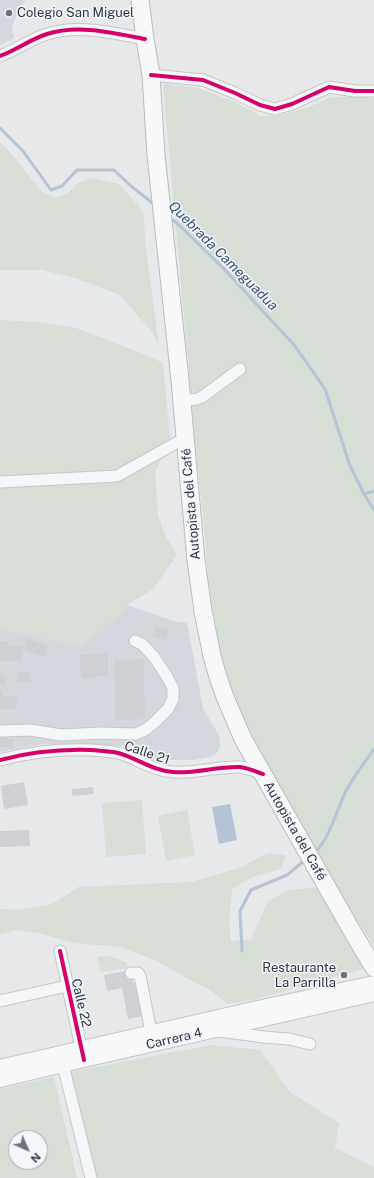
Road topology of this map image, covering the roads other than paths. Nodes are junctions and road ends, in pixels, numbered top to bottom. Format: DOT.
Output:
graph roads {
  1 [pos="139,2"];
  2 [pos="145,39"];
  3 [pos="0,56"];
  4 [pos="151,75"];
  5 [pos="374,91"];
  6 [pos="240,369"];
  7 [pos="182,401"];
  8 [pos="185,438"];
  9 [pos="0,482"];
  10 [pos="136,641"];
  11 [pos="0,731"];
  12 [pos="246,744"];
  13 [pos="0,760"];
  14 [pos="225,768"];
  15 [pos="263,774"];
  16 [pos="60,951"];
  17 [pos="374,968"];
  18 [pos="131,973"];
  19 [pos="374,982"];
  20 [pos="67,986"];
  21 [pos="347,994"];
  22 [pos="374,994"];
  23 [pos="0,1002"];
  24 [pos="215,1030"];
  25 [pos="151,1032"];
  26 [pos="310,1044"];
  27 [pos="82,1054"];
  28 [pos="63,1066"];
  29 [pos="0,1067"];
  30 [pos="0,1080"];
  31 [pos="91,1178"];
  1 -- 2 [label="highway, Autopista del Café"];
  2 -- 3 [label="street"];
  2 -- 4 [label="highway, Autopista del Café"];
  4 -- 5 [label="street"];
  4 -- 7 [label="highway, Autopista del Café"];
  6 -- 7 [label="street"];
  7 -- 8 [label="highway, Autopista del Café"];
  8 -- 9 [label="street"];
  8 -- 12 [label="highway, Autopista del Café"];
  10 -- 11 [label="street"];
  12 -- 14 [label="street, Calle 21"];
  12 -- 15 [label="highway, Autopista del Café"];
  13 -- 14 [label="street, Calle 21"];
  14 -- 15 [label="street, Calle 21"];
  15 -- 17 [label="highway, Autopista del Café"];
  16 -- 20 [label="street, Calle 22"];
  18 -- 25 [label="street"];
  19 -- 21 [label="main road"];
  20 -- 23 [label="street"];
  20 -- 27 [label="street, Calle 22"];
  21 -- 22 [label="main road"];
  21 -- 24 [label="main road, Carrera 4"];
  21 -- 25 [label="main road, Carrera 4"];
  24 -- 26 [label="street"];
  24 -- 27 [label="main road, Carrera 4"];
  25 -- 27 [label="main road, Carrera 4"];
  27 -- 28 [label="main road, Carrera 4"];
  27 -- 29 [label="main road, Carrera 4"];
  28 -- 30 [label="main road, Carrera 4"];
  28 -- 31 [label="street"];
}
